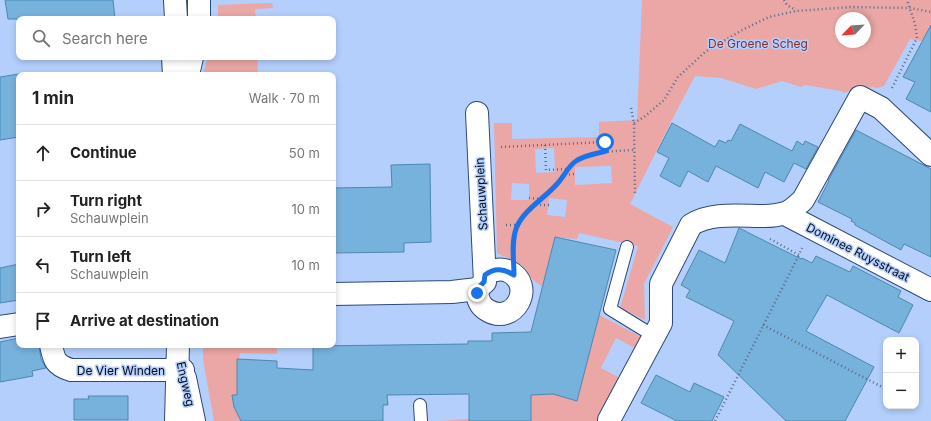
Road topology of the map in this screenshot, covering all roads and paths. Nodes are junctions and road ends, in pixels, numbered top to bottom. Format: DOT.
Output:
graph roads {
  1 [pos="175,0"];
  2 [pos="199,0"];
  3 [pos="784,0"];
  4 [pos="907,0"];
  5 [pos="910,8"];
  6 [pos="796,10"];
  7 [pos="931,12"];
  8 [pos="176,16"];
  9 [pos="199,16"];
  10 [pos="173,60"];
  11 [pos="191,60"];
  12 [pos="174,72"];
  13 [pos="189,72"];
  14 [pos="631,108"];
  15 [pos="881,108"];
  16 [pos="477,113"];
  17 [pos="634,123"];
  18 [pos="545,145"];
  19 [pos="501,147"];
  20 [pos="634,150"];
  21 [pos="606,151"];
  22 [pos="931,155"];
  23 [pos="568,169"];
  24 [pos="575,174"];
  25 [pos="565,175"];
  26 [pos="635,194"];
  27 [pos="529,198"];
  28 [pos="541,198"];
  29 [pos="536,205"];
  30 [pos="548,205"];
  31 [pos="785,214"];
  32 [pos="502,225"];
  33 [pos="518,225"];
  34 [pos="627,247"];
  35 [pos="799,255"];
  36 [pos="514,275"];
  37 [pos="481,282"];
  38 [pos="931,290"];
  39 [pos="336,294"];
  40 [pos="16,324"];
  41 [pos="763,325"];
  42 [pos="0,327"];
  43 [pos="654,336"];
  44 [pos="51,348"];
  45 [pos="178,348"];
  46 [pos="180,370"];
  47 [pos="883,387"];
  48 [pos="420,405"];
  49 [pos="176,421"];
  50 [pos="194,421"];
  51 [pos="421,421"];
  52 [pos="610,421"];
  53 [pos="715,421"];
  1 -- 8 [label="street"];
  2 -- 9 [label="street"];
  3 -- 6 [label="path"];
  4 -- 5 [label="path"];
  5 -- 6 [label="path"];
  5 -- 7 [label="path"];
  5 -- 15 [label="path"];
  6 -- 17 [label="path"];
  10 -- 12 [label="street"];
  11 -- 13 [label="street"];
  14 -- 17 [label="path"];
  15 -- 22 [label="street"];
  15 -- 31 [label="street"];
  16 -- 37 [label="street, Schauwplein"];
  17 -- 20 [label="path"];
  18 -- 19 [label="path"];
  18 -- 21 [label="path"];
  18 -- 23 [label="path"];
  20 -- 21 [label="path"];
  20 -- 26 [label="path"];
  21 -- 23 [label="path"];
  23 -- 25 [label="path"];
  24 -- 25 [label="path"];
  25 -- 28 [label="path"];
  27 -- 28 [label="path"];
  28 -- 29 [label="path"];
  29 -- 30 [label="path"];
  29 -- 33 [label="path"];
  31 -- 38 [label="street, Dominee Ruysstraat"];
  31 -- 43 [label="street"];
  32 -- 33 [label="path"];
  33 -- 36 [label="path"];
  34 -- 43 [label="lane"];
  35 -- 41 [label="path"];
  36 -- 37 [label="street"];
  36 -- 37 [label="street, Schauwplein"];
  37 -- 39 [label="street"];
  40 -- 42 [label="street"];
  41 -- 47 [label="path"];
  41 -- 53 [label="path"];
  43 -- 52 [label="street"];
  44 -- 46 [label="street, De Vier Winden"];
  45 -- 46 [label="street, Engweg"];
  46 -- 49 [label="street, Engweg"];
  46 -- 50 [label="street, Engweg"];
  48 -- 51 [label="lane"];
}
